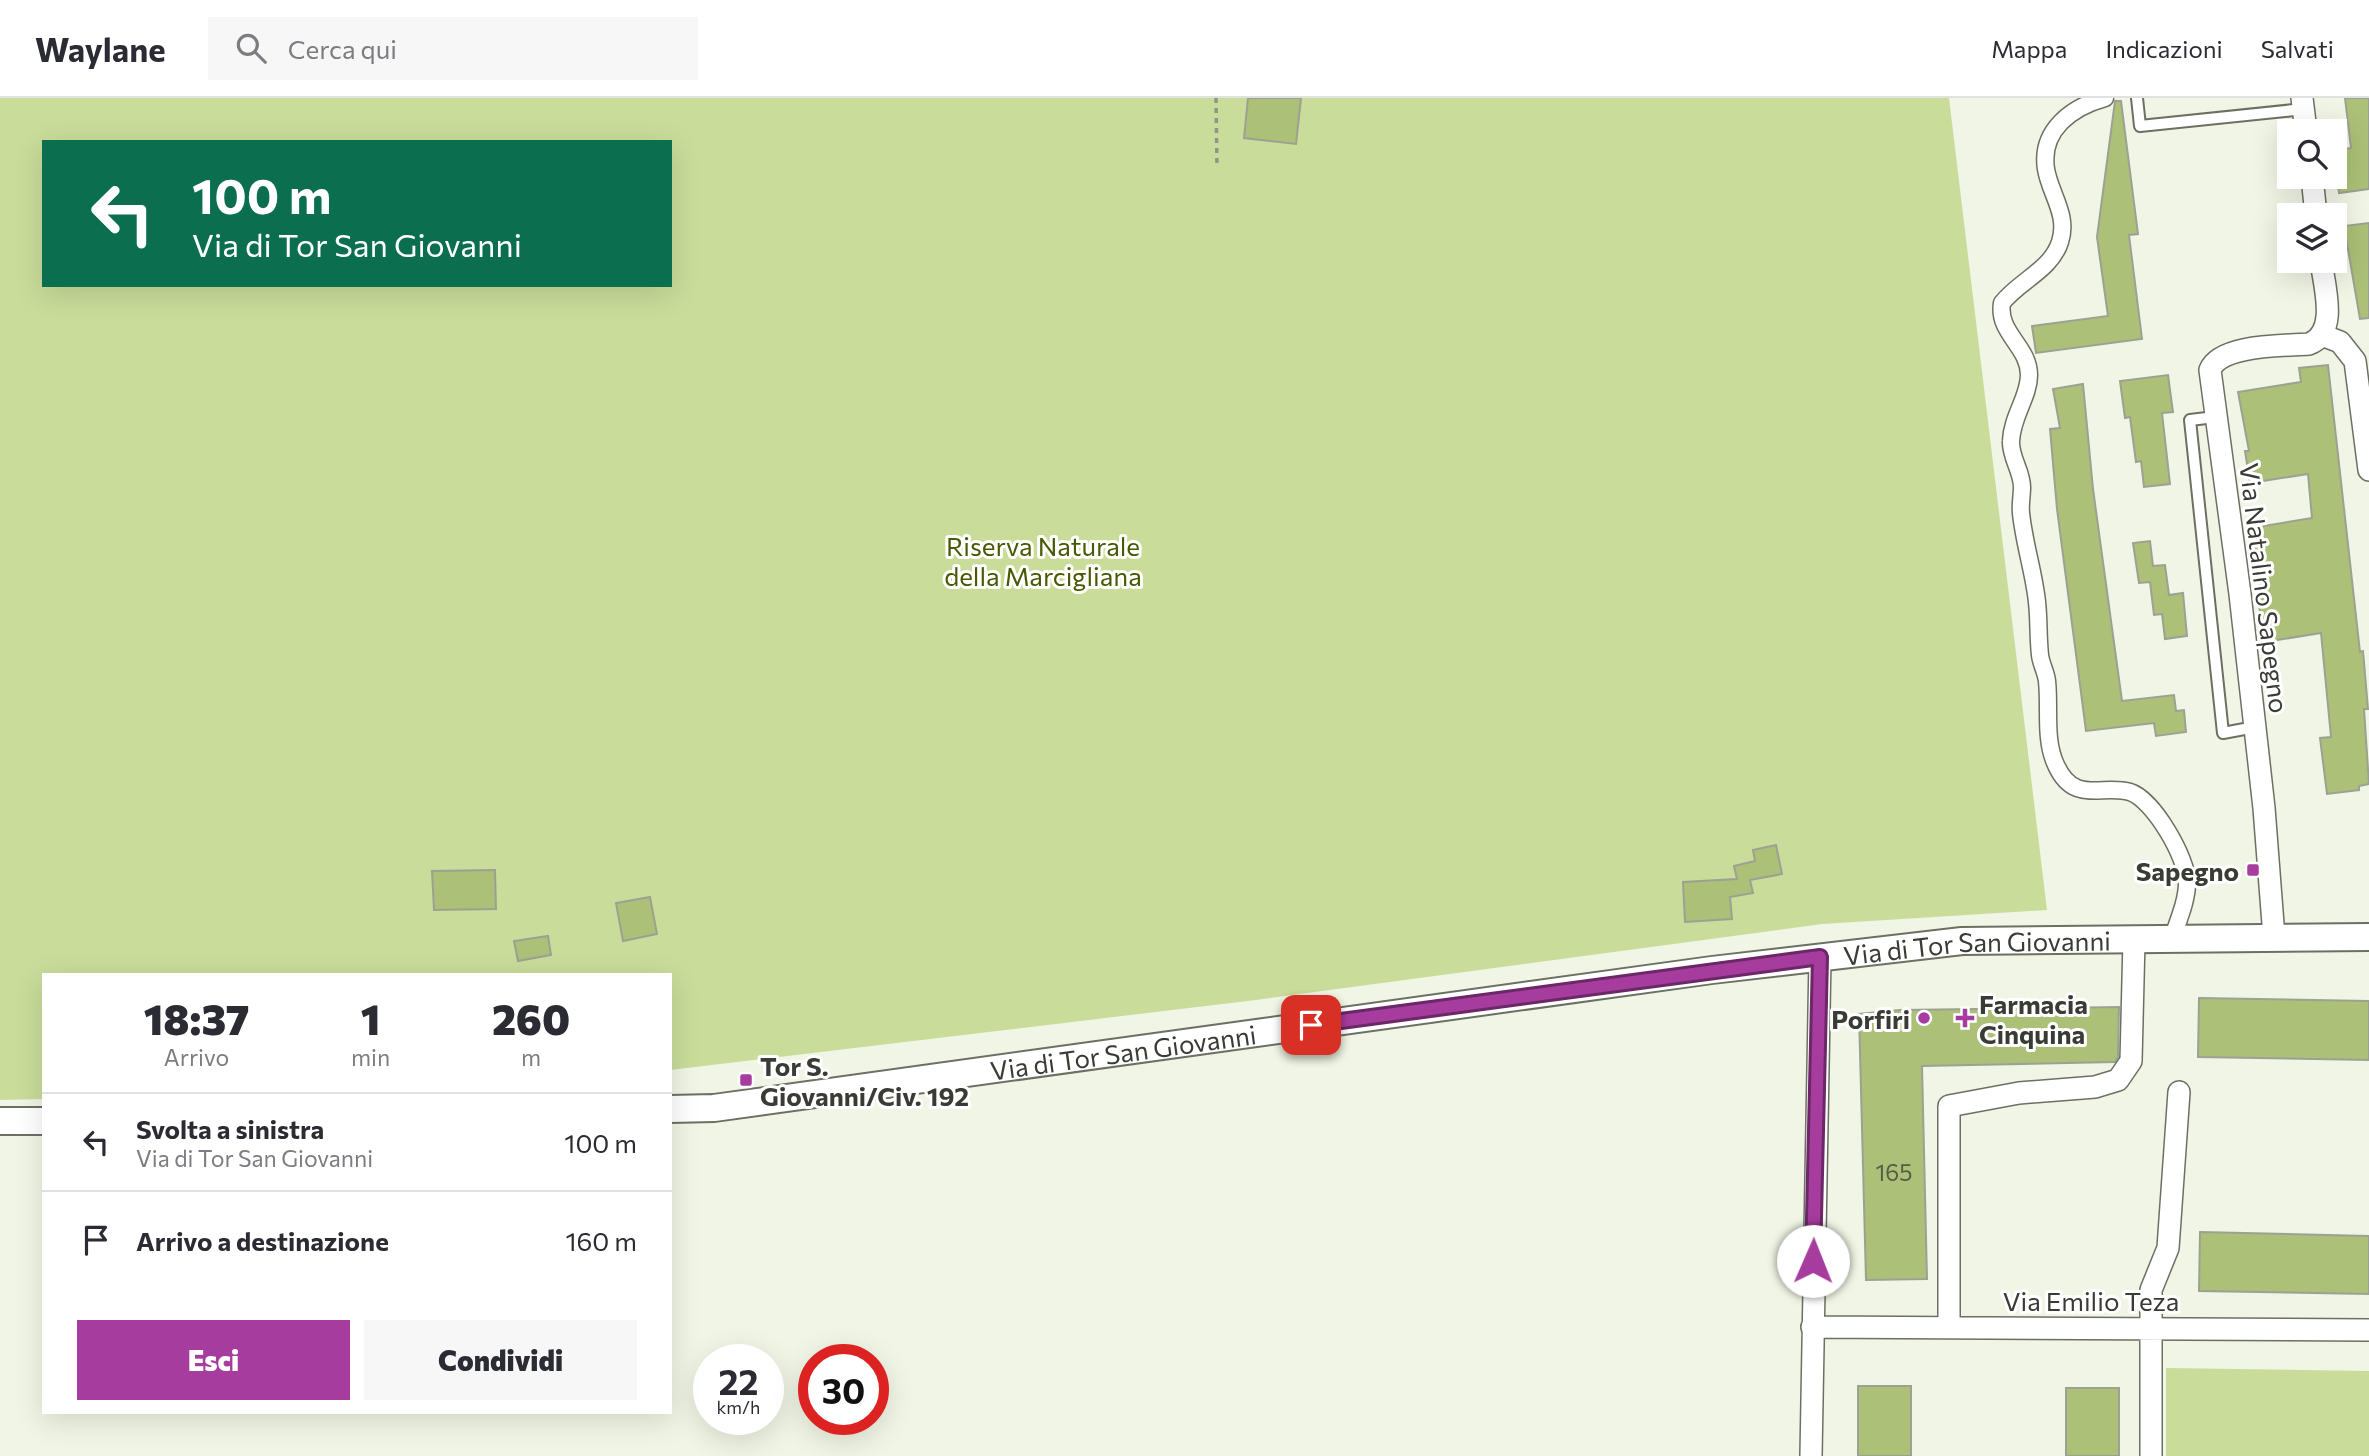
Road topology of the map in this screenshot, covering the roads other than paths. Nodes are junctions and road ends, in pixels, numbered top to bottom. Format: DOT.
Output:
graph roads {
  1 [pos="2105,98"];
  2 [pos="2137,98"];
  3 [pos="2303,103"];
  4 [pos="2322,273"];
  5 [pos="2322,335"];
  6 [pos="2363,366"];
  7 [pos="2215,417"];
  8 [pos="2369,470"];
  9 [pos="2255,727"];
  10 [pos="2274,937"];
  11 [pos="2369,937"];
  12 [pos="2172,939"];
  13 [pos="2134,940"];
  14 [pos="1820,957"];
  15 [pos="2179,1092"];
  16 [pos="672,1109"];
  17 [pos="0,1121"];
  18 [pos="42,1121"];
  19 [pos="1812,1327"];
  20 [pos="1949,1328"];
  21 [pos="2152,1329"];
  22 [pos="2369,1331"];
  23 [pos="1811,1456"];
  24 [pos="2151,1456"];
  1 -- 12 [label="street"];
  2 -- 3 [label="lane"];
  4 -- 5 [label="street"];
  5 -- 6 [label="street"];
  5 -- 7 [label="street, Via Natalino Sapegno"];
  6 -- 8 [label="street"];
  7 -- 9 [label="street, Via Natalino Sapegno"];
  7 -- 9 [label="lane"];
  9 -- 10 [label="street, Via Natalino Sapegno"];
  10 -- 11 [label="street, Via di Tor San Giovanni"];
  10 -- 12 [label="street, Via di Tor San Giovanni"];
  12 -- 13 [label="street, Via di Tor San Giovanni"];
  13 -- 14 [label="street, Via di Tor San Giovanni"];
  13 -- 20 [label="street"];
  14 -- 16 [label="street, Via di Tor San Giovanni"];
  14 -- 19 [label="street"];
  15 -- 21 [label="street"];
  17 -- 18 [label="street"];
  19 -- 20 [label="street, Via Emilio Teza"];
  19 -- 23 [label="street"];
  20 -- 21 [label="street, Via Emilio Teza"];
  21 -- 22 [label="street, Via Emilio Teza"];
  21 -- 24 [label="street"];
}
